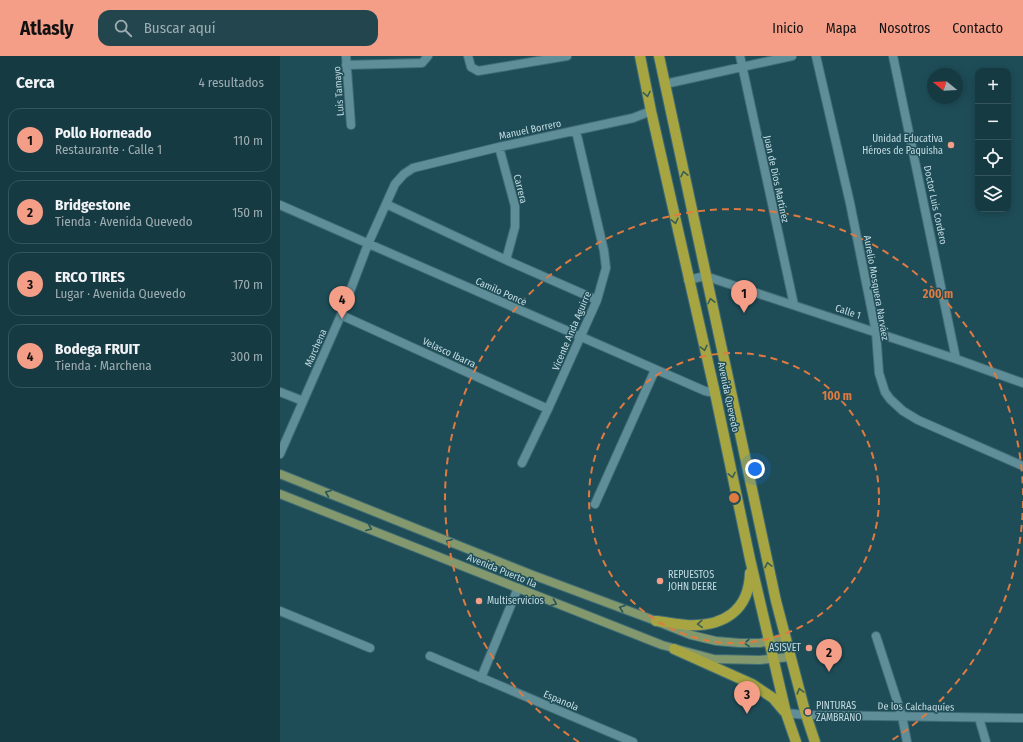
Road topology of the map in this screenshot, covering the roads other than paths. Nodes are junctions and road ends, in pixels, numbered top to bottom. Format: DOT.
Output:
graph roads {
  1 [pos="346,56"];
  2 [pos="428,56"];
  3 [pos="468,56"];
  4 [pos="567,56"];
  5 [pos="640,56"];
  6 [pos="659,56"];
  7 [pos="740,56"];
  8 [pos="792,56"];
  9 [pos="816,56"];
  10 [pos="893,56"];
  11 [pos="346,65"];
  12 [pos="742,68"];
  13 [pos="665,84"];
  14 [pos="650,111"];
  15 [pos="351,125"];
  16 [pos="576,131"];
  17 [pos="498,147"];
  18 [pos="413,168"];
  19 [pos="386,204"];
  20 [pos="280,205"];
  21 [pos="368,244"];
  22 [pos="506,260"];
  23 [pos="705,276"];
  24 [pos="688,280"];
  25 [pos="597,300"];
  26 [pos="794,306"];
  27 [pos="341,315"];
  28 [pos="876,332"];
  29 [pos="580,337"];
  30 [pos="956,359"];
  31 [pos="655,370"];
  32 [pos="1023,383"];
  33 [pos="280,392"];
  34 [pos="715,393"];
  35 [pos="303,401"];
  36 [pos="548,409"];
  37 [pos="280,454"];
  38 [pos="522,463"];
  39 [pos="1023,466"];
  40 [pos="280,474"];
  41 [pos="280,494"];
  42 [pos="595,504"];
  43 [pos="750,559"];
  44 [pos="518,588"];
  45 [pos="280,611"];
  46 [pos="656,621"];
  47 [pos="876,636"];
  48 [pos="785,638"];
  49 [pos="770,641"];
  50 [pos="370,648"];
  51 [pos="674,648"];
  52 [pos="430,656"];
  53 [pos="790,657"];
  54 [pos="773,660"];
  55 [pos="481,678"];
  56 [pos="786,712"];
  57 [pos="806,715"];
  58 [pos="902,716"];
  59 [pos="979,718"];
  60 [pos="1023,718"];
  61 [pos="632,742"];
  62 [pos="796,742"];
  63 [pos="815,742"];
  64 [pos="907,742"];
  65 [pos="986,742"];
  1 -- 11 [label="street, Luis Tamayo"];
  2 -- 11 [label="street"];
  3 -- 4 [label="street"];
  5 -- 14 [label="main road, Avenida Quevedo, one-way"];
  6 -- 13 [label="main road, Avenida Quevedo"];
  7 -- 12 [label="street, Juan de Dios Martínez"];
  8 -- 12 [label="street"];
  9 -- 28 [label="street, Aurelio Mosquera Narváez"];
  10 -- 30 [label="street, Doctor Luis Cordero"];
  11 -- 15 [label="street, Luis Tamayo"];
  12 -- 13 [label="street"];
  12 -- 26 [label="street, Juan de Dios Martínez"];
  23 -- 13 [label="main road, Avenida Quevedo, one-way"];
  14 -- 16 [label="street, Manuel Borrero"];
  14 -- 24 [label="main road, Avenida Quevedo, one-way"];
  16 -- 17 [label="street, Manuel Borrero"];
  16 -- 25 [label="street, Vicente Anda Aguirre"];
  17 -- 18 [label="street, Manuel Borrero"];
  17 -- 22 [label="street, Carrera"];
  18 -- 19 [label="street, Marchena"];
  19 -- 21 [label="street, Marchena"];
  19 -- 22 [label="street"];
  20 -- 21 [label="street, Camilo Ponce"];
  21 -- 27 [label="street, Marchena"];
  21 -- 29 [label="street, Camilo Ponce"];
  22 -- 25 [label="street"];
  23 -- 24 [label="street"];
  23 -- 26 [label="street, Calle 1"];
  48 -- 23 [label="main road, Avenida Quevedo, one-way"];
  24 -- 34 [label="main road, Avenida Quevedo, one-way"];
  25 -- 29 [label="street, Vicente Anda Aguirre"];
  26 -- 28 [label="street, Calle 1"];
  27 -- 35 [label="street, Marchena"];
  27 -- 36 [label="street, Velasco Ibarra"];
  28 -- 30 [label="street, Calle 1"];
  28 -- 39 [label="street, Aurelio Mosquera Narváez"];
  29 -- 31 [label="street, Camilo Ponce"];
  29 -- 36 [label="street, Vicente Anda Aguirre"];
  30 -- 32 [label="street, Calle 1"];
  31 -- 34 [label="street, Camilo Ponce"];
  31 -- 42 [label="street"];
  33 -- 35 [label="street"];
  34 -- 43 [label="main road, Avenida Quevedo, one-way"];
  35 -- 37 [label="street, Marchena"];
  36 -- 38 [label="street, Vicente Anda Aguirre"];
  46 -- 40 [label="street, Avenida Puerto Ila, one-way"];
  41 -- 44 [label="street, Avenida Puerto Ila, one-way"];
  43 -- 46 [label="main road, one-way"];
  43 -- 49 [label="main road, Avenida Quevedo"];
  44 -- 51 [label="street, Avenida Puerto Ila, one-way"];
  44 -- 55 [label="street"];
  45 -- 50 [label="street"];
  49 -- 46 [label="street, Avenida Puerto Ila, one-way"];
  47 -- 58 [label="street"];
  48 -- 49 [label="street, Avenida Puerto Ila"];
  48 -- 53 [label="main road, Avenida Quevedo"];
  49 -- 54 [label="main road, Avenida Quevedo"];
  51 -- 54 [label="street, Avenida Puerto Ila"];
  51 -- 56 [label="main road"];
  52 -- 55 [label="street, Espanola"];
  53 -- 54 [label="street, Avenida Puerto Ila"];
  57 -- 53 [label="main road, Avenida Quevedo, one-way"];
  54 -- 56 [label="main road, Avenida Quevedo"];
  55 -- 61 [label="street, Espanola"];
  56 -- 57 [label="street, De los Calchaquíes"];
  56 -- 62 [label="main road, Avenida Quevedo"];
  57 -- 58 [label="street, De los Calchaquíes"];
  57 -- 63 [label="main road, Avenida Quevedo"];
  58 -- 59 [label="street, De los Calchaquíes"];
  58 -- 64 [label="street"];
  59 -- 60 [label="street, De los Calchaquíes"];
  59 -- 65 [label="street"];
}
